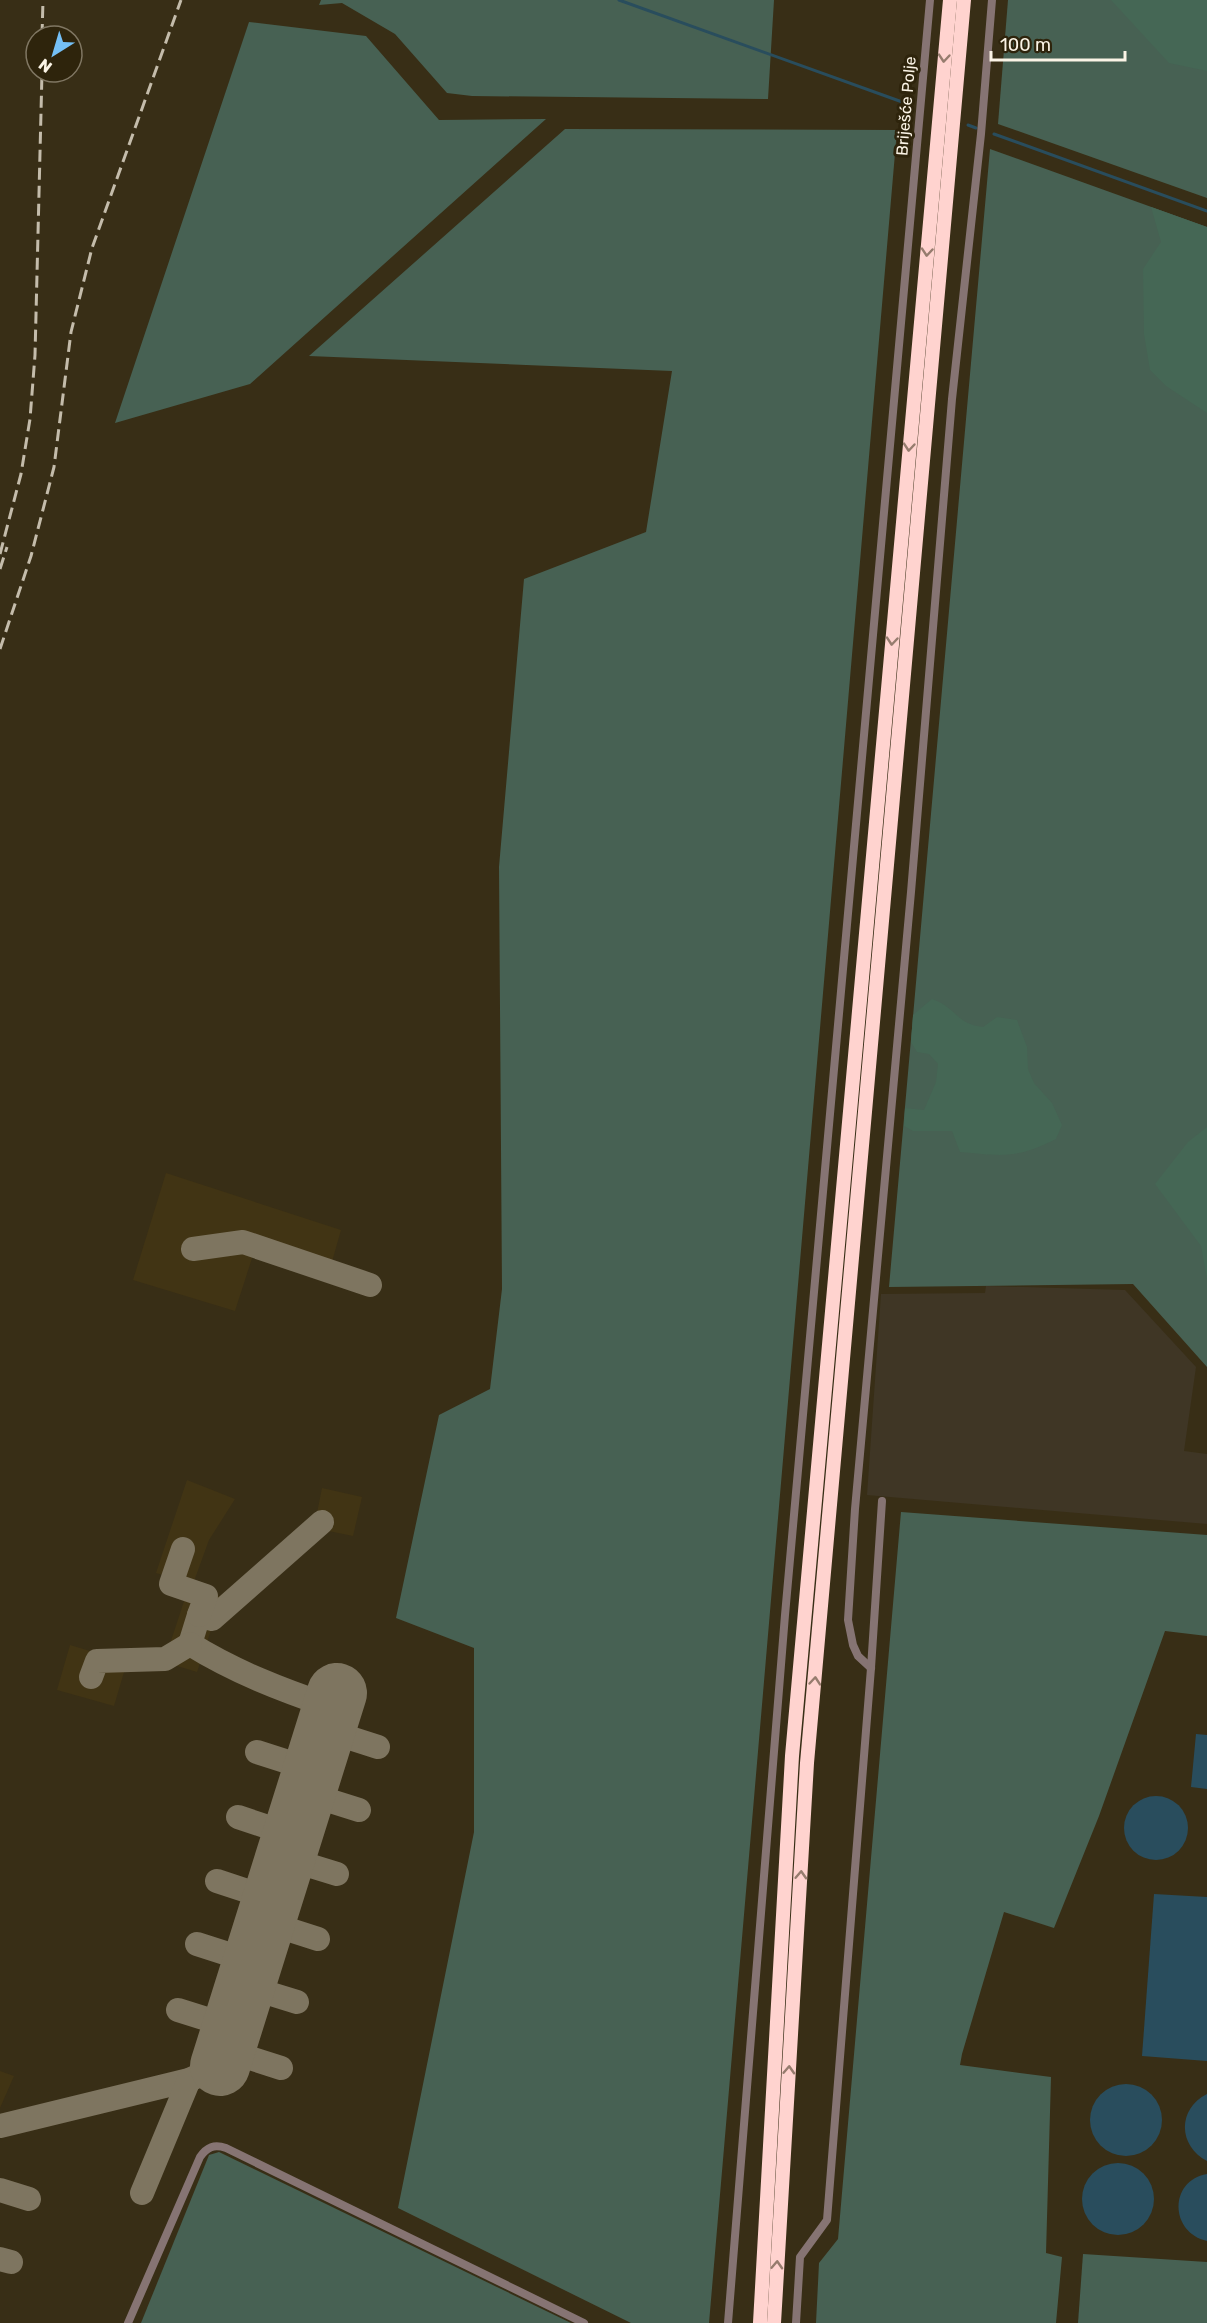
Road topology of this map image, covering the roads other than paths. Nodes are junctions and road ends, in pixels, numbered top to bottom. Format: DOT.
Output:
graph roads {
  1 [pos="930,0"];
  2 [pos="950,0"];
  3 [pos="964,0"];
  4 [pos="992,0"];
  5 [pos="882,1501"];
  6 [pos="871,1668"];
  7 [pos="128,2323"];
  8 [pos="584,2323"];
  9 [pos="728,2323"];
  10 [pos="760,2323"];
  11 [pos="774,2323"];
  12 [pos="796,2323"];
  1 -- 9 [label="street, Briješće Polje"];
  2 -- 10 [label="highway, one-way"];
  11 -- 3 [label="highway, one-way"];
  4 -- 6 [label="street"];
  5 -- 6 [label="street"];
  6 -- 12 [label="street"];
  7 -- 8 [label="street"];
}
